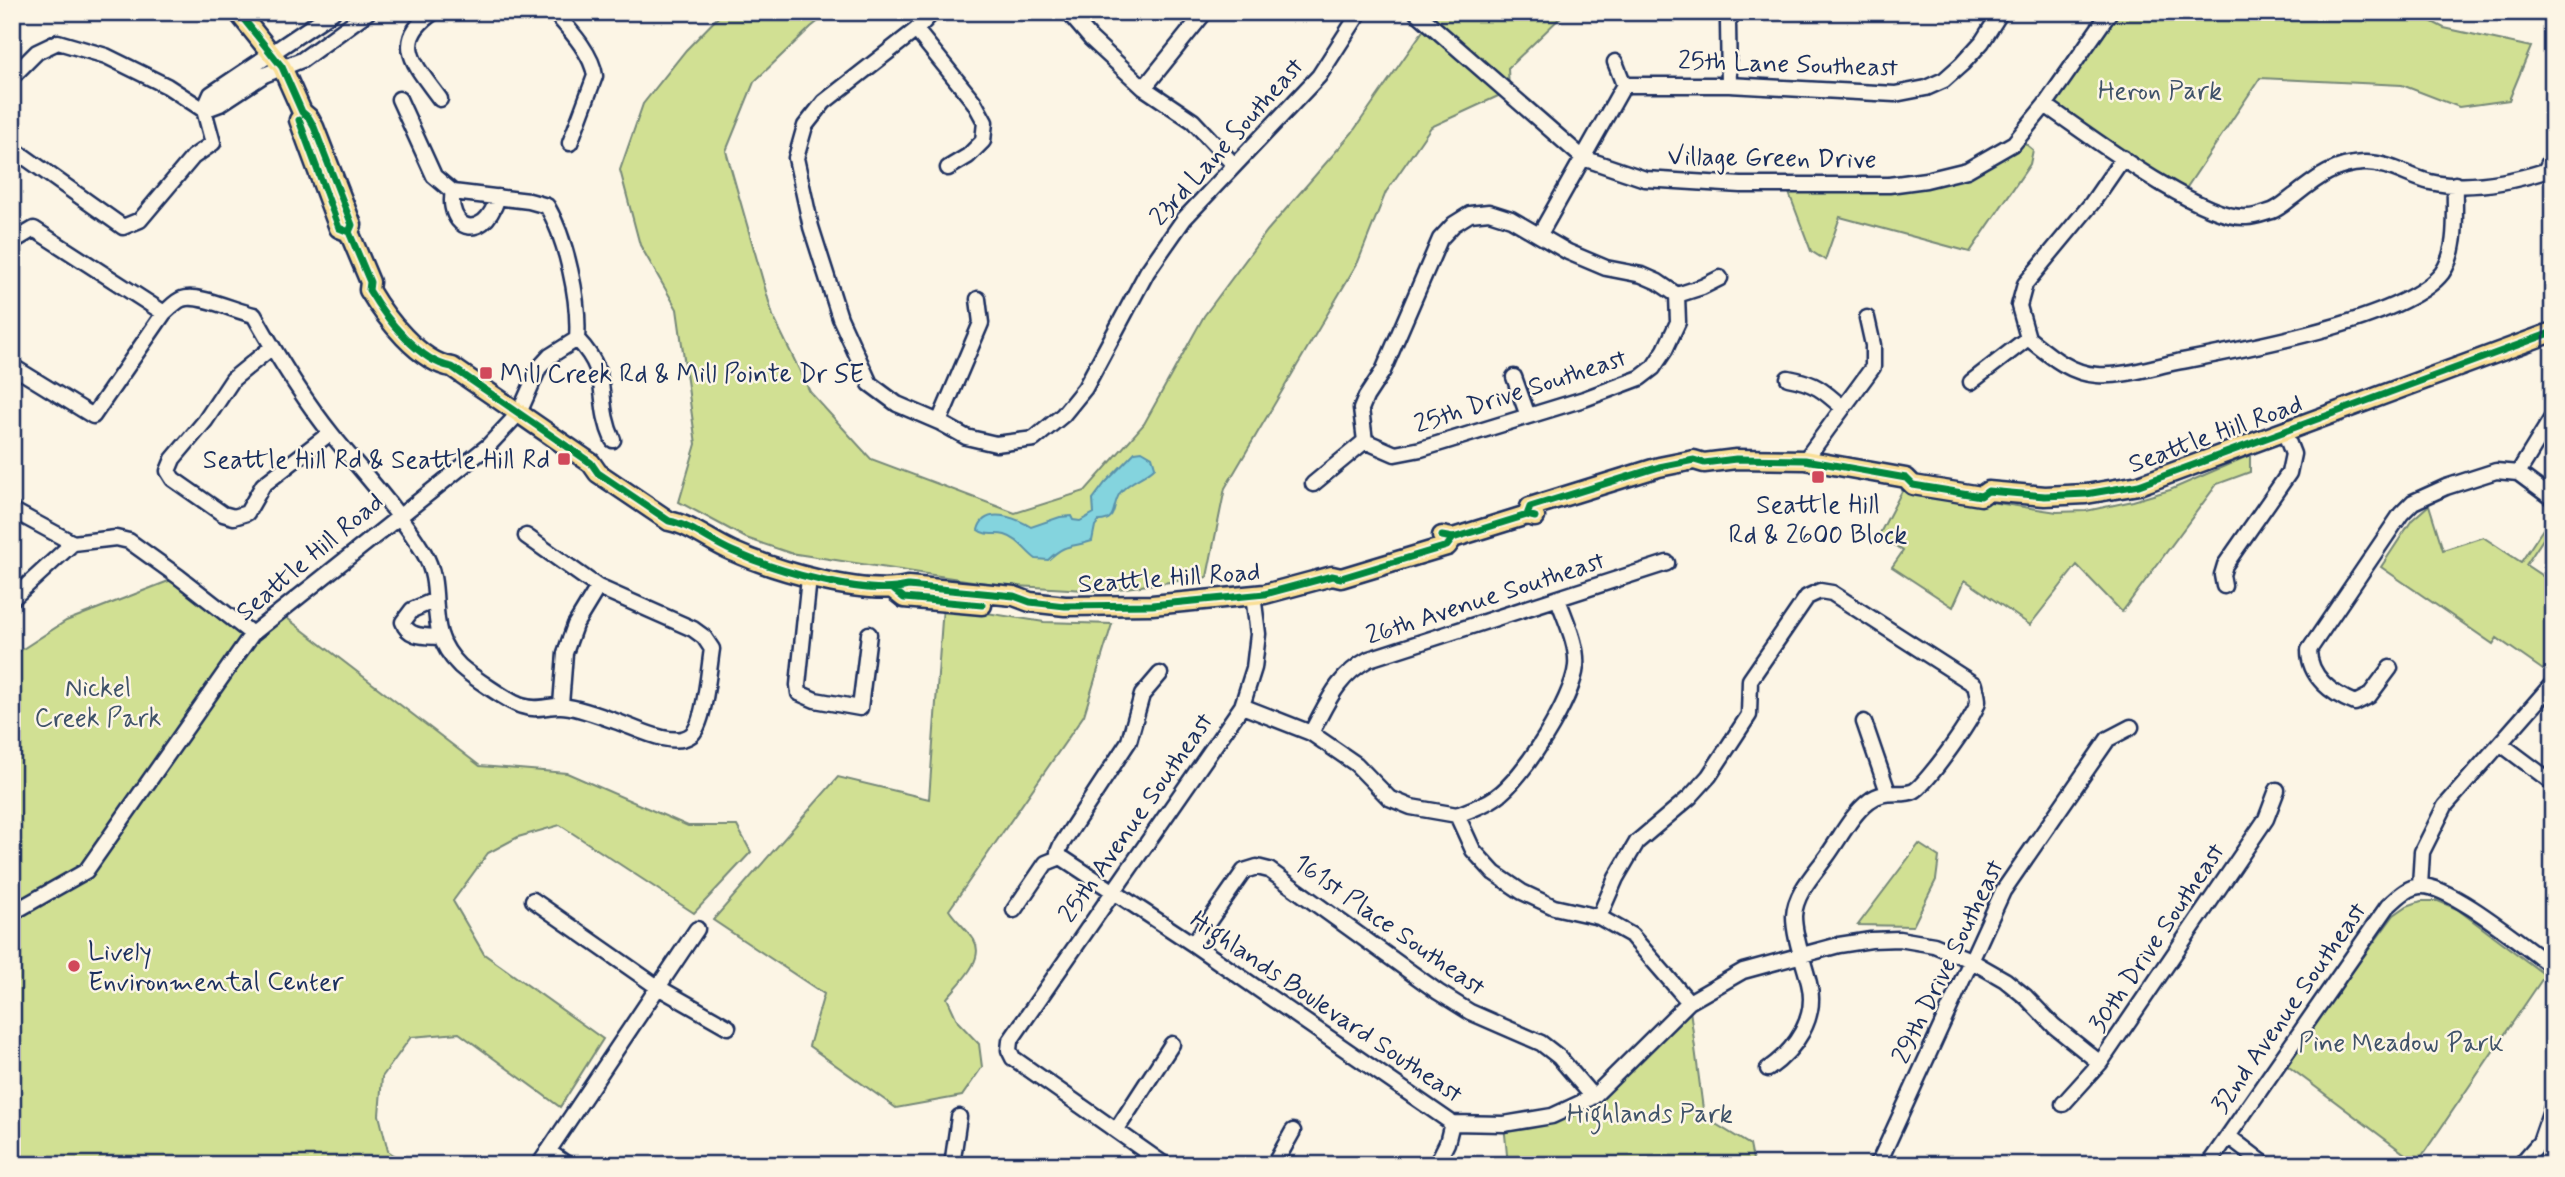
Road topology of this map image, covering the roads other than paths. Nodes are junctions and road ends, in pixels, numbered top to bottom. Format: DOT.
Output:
graph roads {
  1 [pos="238,12"];
  2 [pos="333,12"];
  3 [pos="369,12"];
  4 [pos="554,12"];
  5 [pos="933,12"];
  6 [pos="1068,12"];
  7 [pos="1205,12"];
  8 [pos="1360,12"];
  9 [pos="1416,12"];
  10 [pos="1733,12"];
  11 [pos="2001,12"];
  12 [pos="2110,12"];
  13 [pos="421,14"];
  14 [pos="916,30"];
  15 [pos="278,60"];
  16 [pos="1615,62"];
  17 [pos="12,77"];
  18 [pos="1624,85"];
  19 [pos="1729,85"];
  20 [pos="1144,88"];
  21 [pos="399,99"];
  22 [pos="440,99"];
  23 [pos="2045,105"];
  24 [pos="204,110"];
  25 [pos="570,143"];
  26 [pos="12,148"];
  27 [pos="2553,155"];
  28 [pos="1583,158"];
  29 [pos="2123,158"];
  30 [pos="1234,164"];
  31 [pos="948,168"];
  32 [pos="2549,176"];
  33 [pos="2455,184"];
  34 [pos="453,192"];
  35 [pos="498,197"];
  36 [pos="1540,234"];
  37 [pos="12,242"];
  38 [pos="1720,278"];
  39 [pos="1676,295"];
  40 [pos="978,299"];
  41 [pos="164,313"];
  42 [pos="1867,318"];
  43 [pos="2553,332"];
  44 [pos="2028,338"];
  45 [pos="577,339"];
  46 [pos="272,347"];
  47 [pos="12,366"];
  48 [pos="1514,377"];
  49 [pos="1788,379"];
  50 [pos="1971,382"];
  51 [pos="1843,408"];
  52 [pos="519,412"];
  53 [pos="1528,416"];
  54 [pos="2553,416"];
  55 [pos="939,422"];
  56 [pos="2284,431"];
  57 [pos="330,433"];
  58 [pos="613,440"];
  59 [pos="1365,441"];
  60 [pos="1805,460"];
  61 [pos="2518,473"];
  62 [pos="1313,484"];
  63 [pos="2553,499"];
  64 [pos="12,510"];
  65 [pos="399,515"];
  66 [pos="526,536"];
  67 [pos="73,543"];
  68 [pos="1667,563"];
  69 [pos="809,578"];
  70 [pos="2224,586"];
  71 [pos="598,587"];
  72 [pos="1253,595"];
  73 [pos="12,599"];
  74 [pos="1559,599"];
  75 [pos="435,600"];
  76 [pos="252,634"];
  77 [pos="870,634"];
  78 [pos="441,637"];
  79 [pos="2390,668"];
  80 [pos="1160,674"];
  81 [pos="2553,683"];
  82 [pos="561,705"];
  83 [pos="1242,706"];
  84 [pos="1864,722"];
  85 [pos="2132,727"];
  86 [pos="1311,733"];
  87 [pos="2501,744"];
  88 [pos="2553,783"];
  89 [pos="2277,790"];
  90 [pos="1888,792"];
  91 [pos="1458,815"];
  92 [pos="1060,855"];
  93 [pos="2420,886"];
  94 [pos="1113,891"];
  95 [pos="533,900"];
  96 [pos="1014,910"];
  97 [pos="12,913"];
  98 [pos="1599,917"];
  99 [pos="697,929"];
  100 [pos="1193,944"];
  101 [pos="1802,955"];
  102 [pos="1970,960"];
  103 [pos="2553,967"];
  104 [pos="656,986"];
  105 [pos="1689,1002"];
  106 [pos="728,1027"];
  107 [pos="1172,1044"];
  108 [pos="2100,1063"];
  109 [pos="1768,1069"];
  110 [pos="1593,1097"];
  111 [pos="2063,1104"];
  112 [pos="2551,1110"];
  113 [pos="959,1117"];
  114 [pos="1452,1123"];
  115 [pos="1116,1129"];
  116 [pos="1293,1130"];
  117 [pos="2228,1136"];
  118 [pos="548,1152"];
  119 [pos="1881,1163"];
  120 [pos="539,1165"];
  121 [pos="568,1165"];
  122 [pos="952,1165"];
  123 [pos="1165,1165"];
  124 [pos="1274,1165"];
  125 [pos="1436,1165"];
  126 [pos="2208,1165"];
  127 [pos="2266,1165"];
  128 [pos="2521,1165"];
  1 -- 15 [label="main road"];
  2 -- 15 [label="street"];
  3 -- 15 [label="street"];
  4 -- 25 [label="street"];
  5 -- 14 [label="street"];
  6 -- 20 [label="street"];
  7 -- 20 [label="street"];
  8 -- 30 [label="street, 23rd Lane Southeast"];
  9 -- 28 [label="street, Village Green Drive"];
  10 -- 19 [label="street"];
  11 -- 19 [label="street, 25th Lane Southeast"];
  12 -- 23 [label="street, Village Green Drive"];
  13 -- 22 [label="street"];
  14 -- 31 [label="street"];
  14 -- 55 [label="street"];
  15 -- 24 [label="street"];
  15 -- 52 [label="main road"];
  16 -- 18 [label="street"];
  17 -- 24 [label="street"];
  18 -- 19 [label="street, 25th Lane Southeast"];
  18 -- 28 [label="street"];
  20 -- 30 [label="street"];
  21 -- 34 [label="street"];
  23 -- 28 [label="street, Village Green Drive"];
  23 -- 29 [label="street"];
  24 -- 26 [label="street"];
  27 -- 32 [label="street"];
  28 -- 36 [label="street"];
  29 -- 33 [label="street"];
  29 -- 44 [label="street"];
  30 -- 55 [label="street, 23rd Lane Southeast"];
  32 -- 33 [label="street"];
  33 -- 44 [label="street"];
  34 -- 35 [label="street"];
  34 -- 35 [label="street"];
  35 -- 45 [label="street"];
  36 -- 39 [label="street"];
  36 -- 59 [label="street"];
  37 -- 41 [label="street"];
  38 -- 39 [label="street"];
  39 -- 53 [label="street, 25th Drive Southeast"];
  40 -- 55 [label="street"];
  41 -- 46 [label="street"];
  41 -- 47 [label="street"];
  42 -- 51 [label="street"];
  43 -- 56 [label="main road, Seattle Hill Road"];
  44 -- 50 [label="street"];
  45 -- 52 [label="street"];
  45 -- 58 [label="street"];
  46 -- 57 [label="street"];
  46 -- 57 [label="street"];
  48 -- 53 [label="street"];
  49 -- 51 [label="street"];
  51 -- 60 [label="street"];
  52 -- 65 [label="street, Seattle Hill Road"];
  52 -- 69 [label="main road, Seattle Hill Road"];
  53 -- 59 [label="street, 25th Drive Southeast"];
  54 -- 61 [label="street"];
  56 -- 60 [label="main road, Seattle Hill Road"];
  56 -- 70 [label="street"];
  57 -- 65 [label="street"];
  59 -- 62 [label="street"];
  60 -- 72 [label="main road, Seattle Hill Road"];
  61 -- 63 [label="street"];
  61 -- 79 [label="street"];
  64 -- 67 [label="street"];
  65 -- 75 [label="street"];
  65 -- 76 [label="street, Seattle Hill Road"];
  66 -- 71 [label="street"];
  67 -- 73 [label="street"];
  67 -- 76 [label="street"];
  68 -- 74 [label="street, 26th Avenue Southeast"];
  69 -- 72 [label="main road, Seattle Hill Road"];
  69 -- 77 [label="street"];
  71 -- 82 [label="street"];
  71 -- 82 [label="street"];
  72 -- 83 [label="street, 25th Avenue Southeast"];
  74 -- 86 [label="street, 26th Avenue Southeast"];
  74 -- 91 [label="street"];
  75 -- 78 [label="street"];
  75 -- 78 [label="street"];
  76 -- 97 [label="street, Seattle Hill Road"];
  78 -- 82 [label="street"];
  80 -- 92 [label="street"];
  81 -- 87 [label="street"];
  83 -- 86 [label="street"];
  83 -- 94 [label="street, 25th Avenue Southeast"];
  84 -- 90 [label="street"];
  85 -- 102 [label="street, 29th Drive Southeast"];
  86 -- 91 [label="street"];
  87 -- 88 [label="street"];
  87 -- 93 [label="street"];
  89 -- 108 [label="street, 30th Drive Southeast"];
  90 -- 98 [label="street"];
  90 -- 101 [label="street"];
  91 -- 98 [label="street"];
  92 -- 94 [label="street, Highlands Boulevard Southeast"];
  92 -- 96 [label="street"];
  93 -- 103 [label="street"];
  93 -- 117 [label="street, 32nd Avenue Southeast"];
  94 -- 100 [label="street, Highlands Boulevard Southeast"];
  94 -- 115 [label="street, 25th Avenue Southeast"];
  95 -- 104 [label="street"];
  98 -- 105 [label="street"];
  99 -- 104 [label="street"];
  100 -- 110 [label="street, 161st Place Southeast"];
  100 -- 114 [label="street, Highlands Boulevard Southeast"];
  101 -- 102 [label="street, Highlands Boulevard Southeast"];
  101 -- 105 [label="street, Highlands Boulevard Southeast"];
  101 -- 109 [label="street"];
  102 -- 108 [label="street, Highlands Boulevard Southeast"];
  102 -- 119 [label="street, 29th Drive Southeast"];
  104 -- 106 [label="street"];
  104 -- 118 [label="street"];
  105 -- 110 [label="street, Highlands Boulevard Southeast"];
  107 -- 115 [label="street"];
  108 -- 111 [label="street, 30th Drive Southeast"];
  110 -- 114 [label="street, Highlands Boulevard Southeast"];
  112 -- 128 [label="street"];
  113 -- 122 [label="street"];
  114 -- 125 [label="street"];
  115 -- 123 [label="street"];
  116 -- 124 [label="street"];
  117 -- 126 [label="street, 32nd Avenue Southeast"];
  117 -- 127 [label="street"];
  118 -- 120 [label="street"];
  118 -- 121 [label="street"];
}
